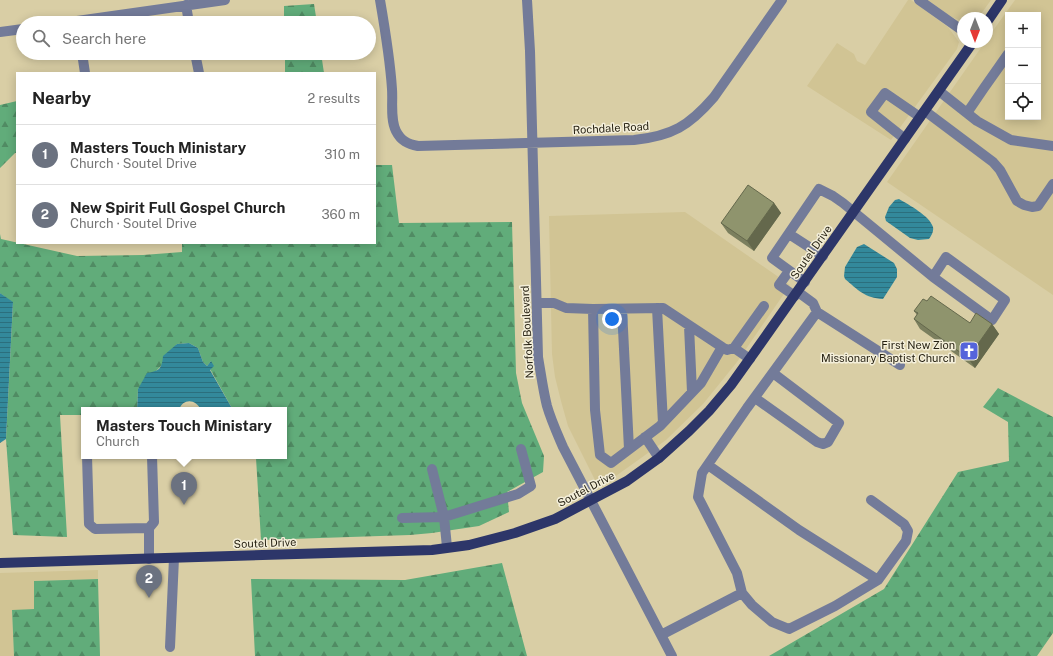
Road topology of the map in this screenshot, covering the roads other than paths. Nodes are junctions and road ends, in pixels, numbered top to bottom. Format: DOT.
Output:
graph roads {
  1 [pos="225,0"];
  2 [pos="380,0"];
  3 [pos="527,0"];
  4 [pos="782,0"];
  5 [pos="919,0"];
  6 [pos="1002,0"];
  7 [pos="186,5"];
  8 [pos="993,13"];
  9 [pos="115,16"];
  10 [pos="188,16"];
  11 [pos="957,27"];
  12 [pos="16,30"];
  13 [pos="0,32"];
  14 [pos="969,48"];
  15 [pos="1005,58"];
  16 [pos="83,60"];
  17 [pos="196,60"];
  18 [pos="86,72"];
  19 [pos="199,72"];
  20 [pos="939,91"];
  21 [pos="967,113"];
  22 [pos="922,114"];
  23 [pos="905,139"];
  24 [pos="532,143"];
  25 [pos="1053,146"];
  26 [pos="1053,184"];
  27 [pos="853,212"];
  28 [pos="789,234"];
  29 [pos="823,256"];
  30 [pos="789,271"];
  31 [pos="933,277"];
  32 [pos="805,282"];
  33 [pos="796,294"];
  34 [pos="536,303"];
  35 [pos="764,306"];
  36 [pos="657,308"];
  37 [pos="593,309"];
  38 [pos="622,309"];
  39 [pos="817,312"];
  40 [pos="689,326"];
  41 [pos="722,347"];
  42 [pos="734,348"];
  43 [pos="750,359"];
  44 [pos="900,365"];
  45 [pos="772,373"];
  46 [pos="692,392"];
  47 [pos="755,398"];
  48 [pos="663,423"];
  49 [pos="645,437"];
  50 [pos="521,449"];
  51 [pos="628,449"];
  52 [pos="659,458"];
  53 [pos="87,459"];
  54 [pos="152,459"];
  55 [pos="708,465"];
  56 [pos="432,468"];
  57 [pos="871,500"];
  58 [pos="591,501"];
  59 [pos="444,517"];
  60 [pos="402,518"];
  61 [pos="149,528"];
  62 [pos="447,547"];
  63 [pos="174,558"];
  64 [pos="149,559"];
  65 [pos="0,563"];
  66 [pos="878,580"];
  67 [pos="742,593"];
  68 [pos="661,635"];
  69 [pos="170,647"];
  70 [pos="672,656"];
  1 -- 7 [label="street"];
  2 -- 24 [label="street, Rochdale Road"];
  3 -- 24 [label="street, Norfolk Boulevard"];
  4 -- 24 [label="street, Rochdale Road"];
  5 -- 11 [label="street"];
  6 -- 8 [label="main road"];
  7 -- 9 [label="street"];
  7 -- 10 [label="street"];
  12 -- 13 [label="street"];
  14 -- 20 [label="main road, Soutel Drive"];
  15 -- 21 [label="street"];
  16 -- 18 [label="street"];
  17 -- 19 [label="street"];
  20 -- 21 [label="street"];
  20 -- 22 [label="main road, Soutel Drive"];
  21 -- 25 [label="street"];
  22 -- 23 [label="main road, Soutel Drive"];
  22 -- 23 [label="street"];
  22 -- 26 [label="street"];
  23 -- 27 [label="main road, Soutel Drive"];
  24 -- 34 [label="street, Norfolk Boulevard"];
  27 -- 28 [label="street"];
  27 -- 29 [label="main road, Soutel Drive"];
  27 -- 31 [label="street"];
  28 -- 29 [label="street"];
  28 -- 30 [label="street"];
  29 -- 32 [label="main road, Soutel Drive"];
  30 -- 32 [label="street"];
  30 -- 33 [label="street"];
  31 -- 31 [label="street"];
  32 -- 33 [label="main road, Soutel Drive"];
  33 -- 39 [label="street"];
  33 -- 43 [label="main road, Soutel Drive"];
  34 -- 37 [label="street"];
  34 -- 58 [label="street, Norfolk Boulevard"];
  35 -- 42 [label="street"];
  36 -- 38 [label="street"];
  36 -- 40 [label="street"];
  36 -- 48 [label="street"];
  37 -- 38 [label="street"];
  37 -- 51 [label="street"];
  38 -- 51 [label="street"];
  39 -- 44 [label="street"];
  39 -- 45 [label="street"];
  40 -- 41 [label="street"];
  40 -- 46 [label="street"];
  41 -- 42 [label="street"];
  41 -- 46 [label="street"];
  42 -- 43 [label="street"];
  43 -- 52 [label="main road, Soutel Drive"];
  45 -- 47 [label="street"];
  45 -- 47 [label="street"];
  46 -- 48 [label="street"];
  47 -- 55 [label="street"];
  48 -- 49 [label="street"];
  49 -- 51 [label="street"];
  49 -- 52 [label="street"];
  50 -- 59 [label="street"];
  52 -- 58 [label="main road, Soutel Drive"];
  53 -- 61 [label="street"];
  54 -- 61 [label="street"];
  55 -- 66 [label="street"];
  55 -- 67 [label="street"];
  56 -- 59 [label="street"];
  57 -- 66 [label="street"];
  58 -- 62 [label="main road, Soutel Drive"];
  58 -- 68 [label="street, Norfolk Boulevard"];
  59 -- 60 [label="street"];
  59 -- 62 [label="street"];
  61 -- 64 [label="street"];
  62 -- 63 [label="main road, Soutel Drive"];
  63 -- 64 [label="main road, Soutel Drive"];
  63 -- 69 [label="street"];
  64 -- 65 [label="main road, Soutel Drive"];
  66 -- 67 [label="street"];
  67 -- 68 [label="street"];
  68 -- 70 [label="street, Norfolk Boulevard"];
}
